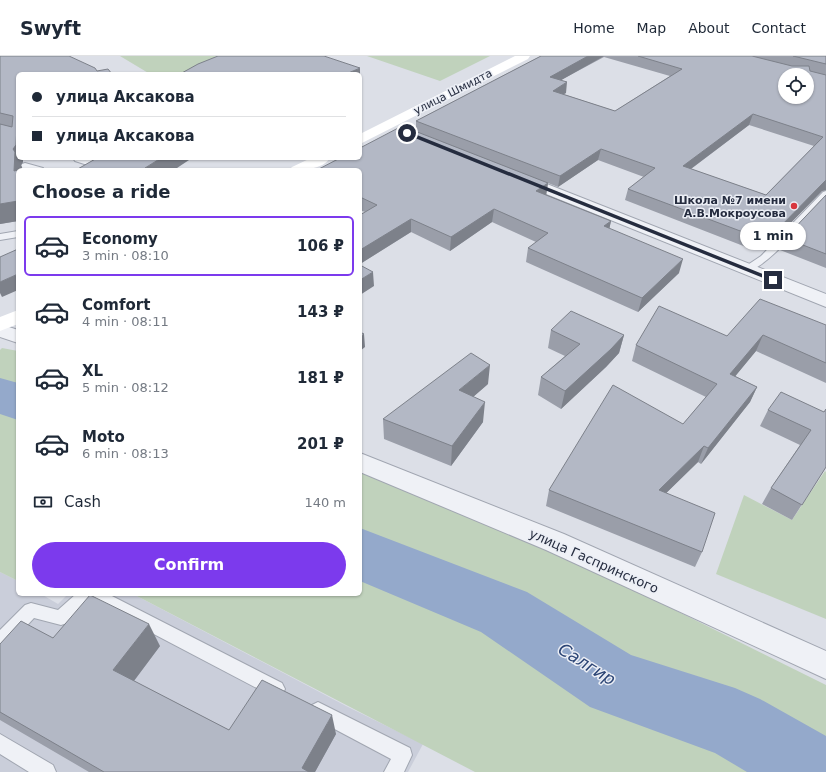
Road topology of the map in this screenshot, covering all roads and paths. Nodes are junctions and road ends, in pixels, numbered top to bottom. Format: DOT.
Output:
graph roads {
  1 [pos="524,56"];
  2 [pos="388,126"];
  3 [pos="407,133"];
  4 [pos="362,139"];
  5 [pos="86,160"];
  6 [pos="318,160"];
  7 [pos="26,166"];
  8 [pos="33,168"];
  9 [pos="112,168"];
  10 [pos="301,168"];
  11 [pos="503,172"];
  12 [pos="826,194"];
  13 [pos="16,234"];
  14 [pos="0,237"];
  15 [pos="747,270"];
  16 [pos="826,301"];
  17 [pos="16,317"];
  18 [pos="0,325"];
  19 [pos="0,330"];
  20 [pos="16,336"];
  21 [pos="362,463"];
  22 [pos="85,596"];
  23 [pos="97,596"];
  24 [pos="0,642"];
  25 [pos="826,665"];
  26 [pos="0,743"];
  27 [pos="46,772"];
  28 [pos="394,772"];
  1 -- 2 [label="main road, улица Шмидта"];
  2 -- 3 [label="street"];
  2 -- 4 [label="main road, улица Шмидта"];
  5 -- 9 [label="street"];
  6 -- 10 [label="main road"];
  7 -- 8 [label="lane"];
  11 -- 15 [label="street"];
  12 -- 15 [label="lane"];
  13 -- 14 [label="lane"];
  15 -- 16 [label="street"];
  17 -- 18 [label="main road"];
  19 -- 20 [label="street"];
  21 -- 25 [label="street, улица Гаспринского"];
  22 -- 24 [label="lane"];
  23 -- 28 [label="lane"];
  26 -- 27 [label="lane"];
}
